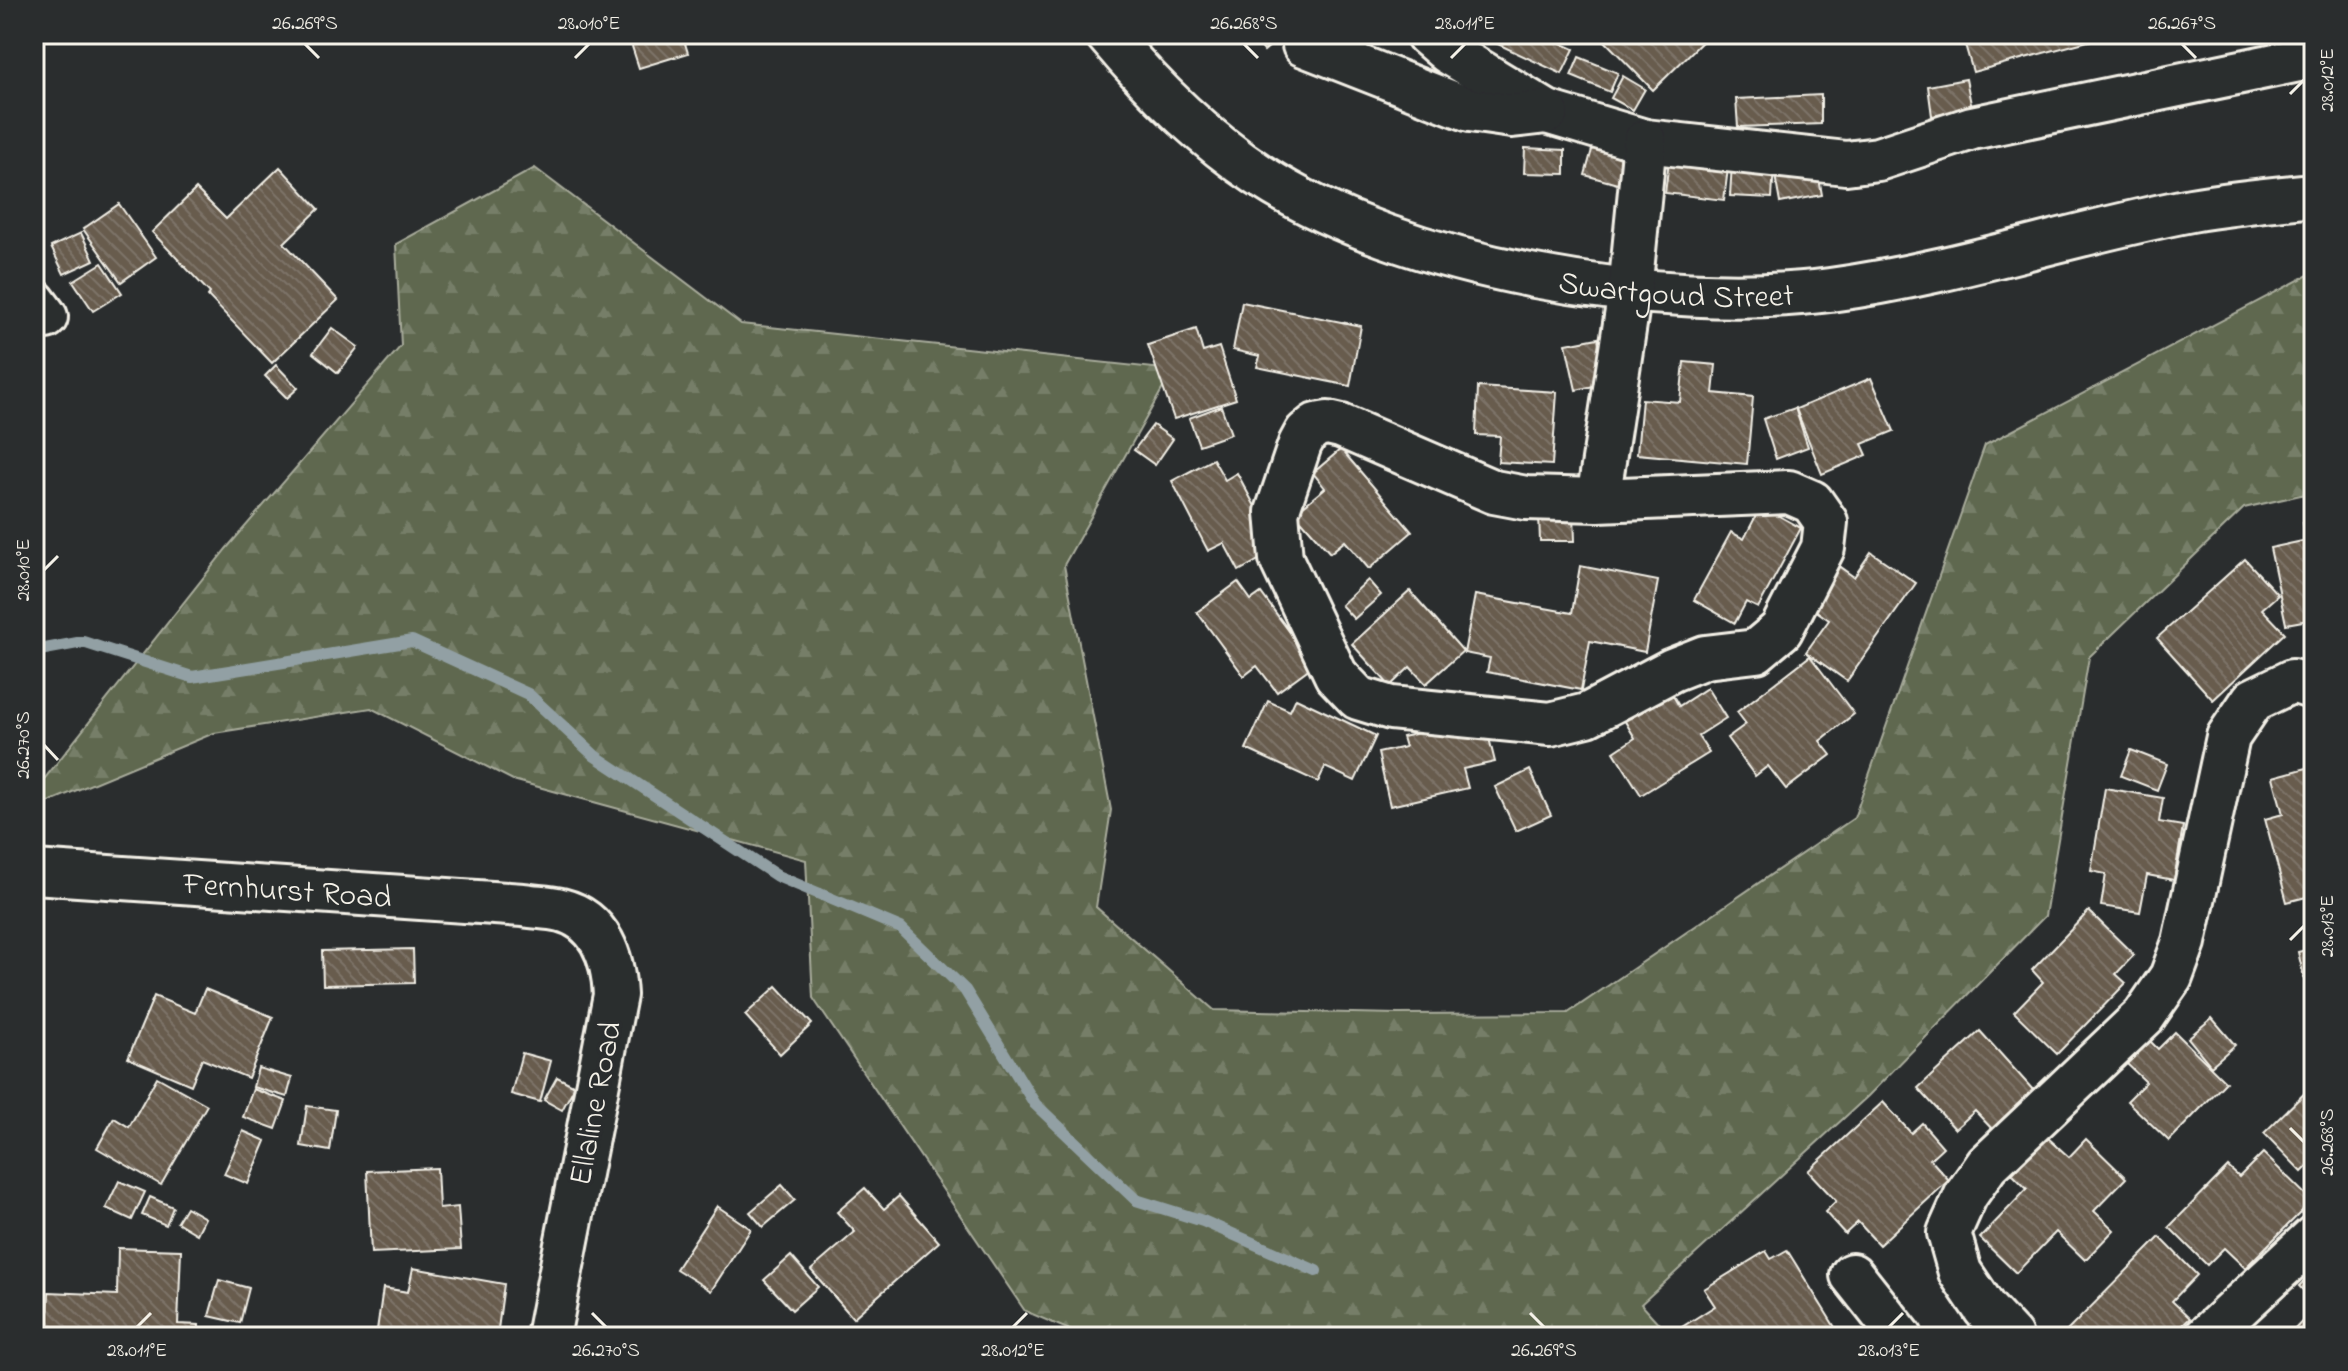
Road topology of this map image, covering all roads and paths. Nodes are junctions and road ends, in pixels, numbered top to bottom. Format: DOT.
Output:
graph roads {
  1 [pos="1107,34"];
  2 [pos="1427,34"];
  3 [pos="1304,45"];
  4 [pos="2299,60"];
  5 [pos="1547,112"];
  6 [pos="1645,141"];
  7 [pos="2314,195"];
  8 [pos="1630,291"];
  9 [pos="1598,500"];
  10 [pos="2314,688"];
  11 [pos="35,875"];
  12 [pos="541,907"];
  13 [pos="2314,1237"];
  14 [pos="1852,1275"];
  15 [pos="548,1337"];
  16 [pos="1901,1337"];
  17 [pos="2011,1337"];
  18 [pos="2206,1337"];
  1 -- 8 [label="street, Swartgoud Street"];
  2 -- 5 [label="street"];
  3 -- 5 [label="street"];
  4 -- 6 [label="street"];
  5 -- 6 [label="street"];
  6 -- 8 [label="street"];
  7 -- 8 [label="street, Swartgoud Street"];
  8 -- 9 [label="street"];
  9 -- 9 [label="street"];
  10 -- 17 [label="street"];
  11 -- 12 [label="street, Fernhurst Road"];
  12 -- 15 [label="street, Ellaline Road"];
  13 -- 18 [label="street"];
  14 -- 16 [label="street"];
}
